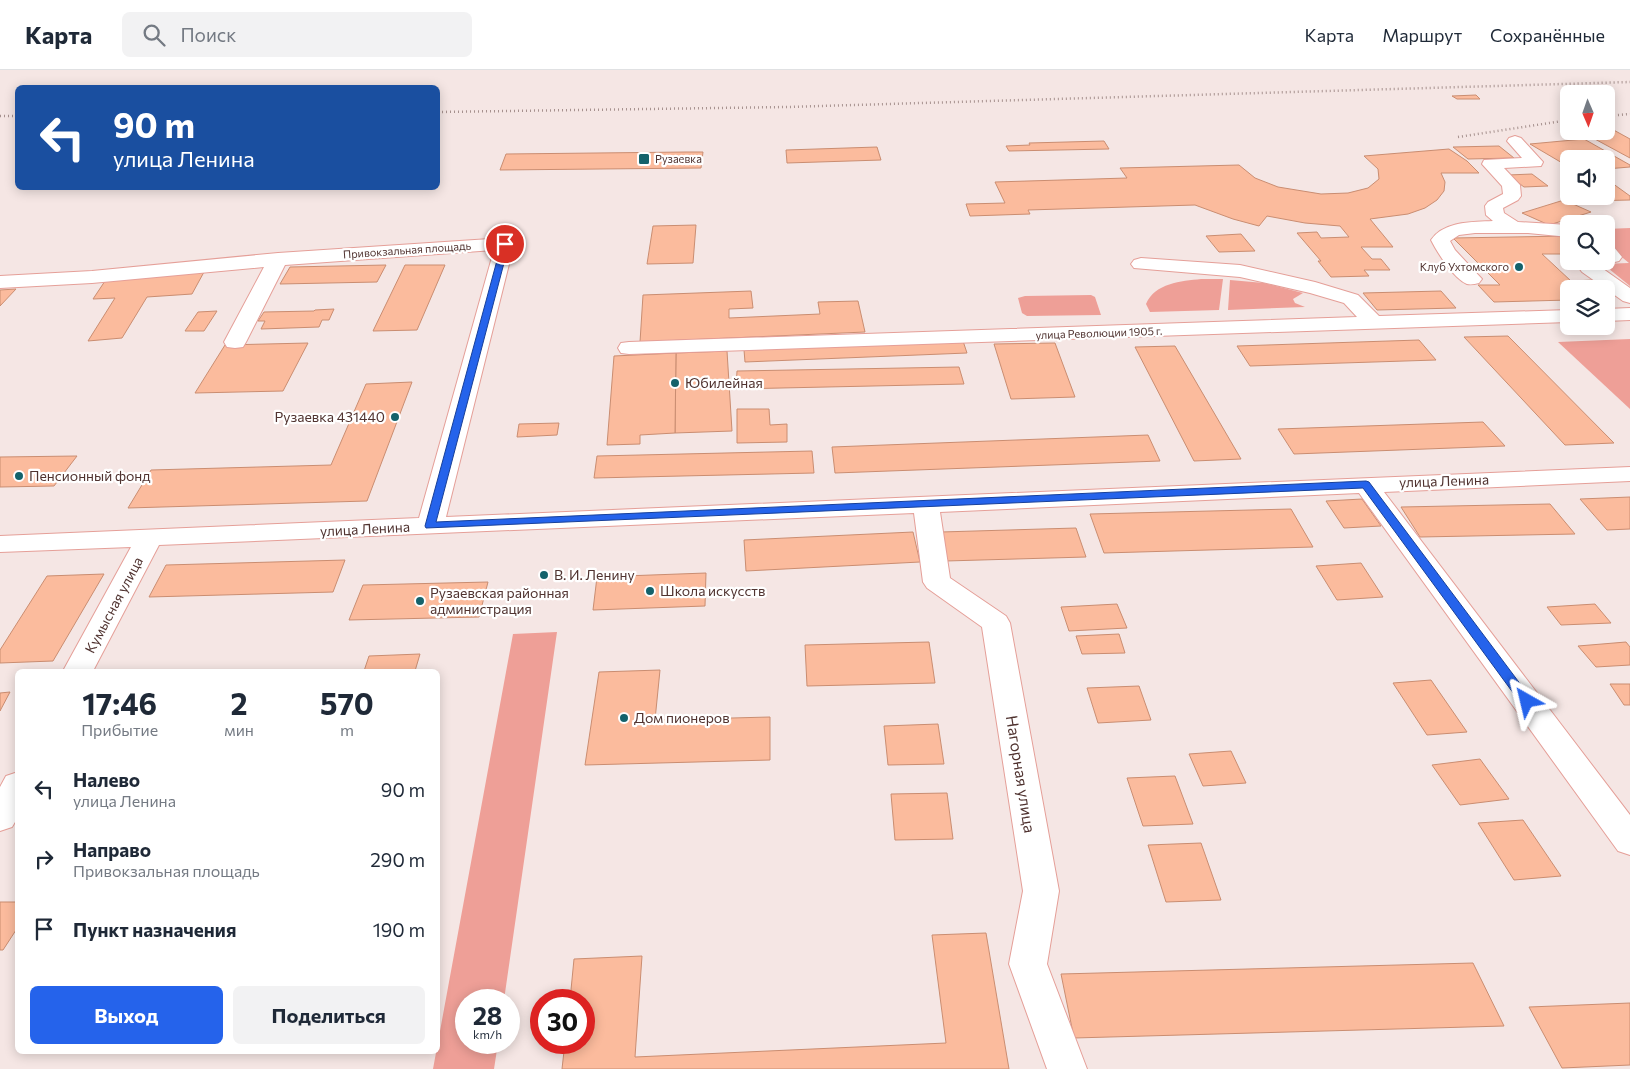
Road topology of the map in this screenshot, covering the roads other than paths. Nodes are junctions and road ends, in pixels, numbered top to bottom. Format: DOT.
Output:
graph roads {
  1 [pos="1515,141"];
  2 [pos="1516,228"];
  3 [pos="1560,230"];
  4 [pos="278,259"];
  5 [pos="1141,264"];
  6 [pos="1592,270"];
  7 [pos="1472,280"];
  8 [pos="0,282"];
  9 [pos="1630,297"];
  10 [pos="1630,314"];
  11 [pos="1615,315"];
  12 [pos="1560,316"];
  13 [pos="1374,323"];
  14 [pos="235,342"];
  15 [pos="629,348"];
  16 [pos="1630,474"];
  17 [pos="1366,484"];
  18 [pos="926,503"];
  19 [pos="430,526"];
  20 [pos="149,539"];
  21 [pos="0,544"];
  22 [pos="79,669"];
  23 [pos="15,790"];
  24 [pos="0,817"];
  25 [pos="1630,841"];
  26 [pos="1067,1069"];
  1 -- 2 [label="street"];
  2 -- 3 [label="street"];
  2 -- 7 [label="street"];
  4 -- 8 [label="street"];
  4 -- 14 [label="street"];
  4 -- 19 [label="street, Привокзальная площадь"];
  5 -- 13 [label="street"];
  6 -- 9 [label="street"];
  10 -- 11 [label="street"];
  12 -- 13 [label="street, улица Революции 1905 г."];
  13 -- 15 [label="street, улица Революции 1905 г."];
  16 -- 17 [label="street, улица Ленина"];
  17 -- 18 [label="street, улица Ленина"];
  17 -- 25 [label="street"];
  18 -- 19 [label="street, улица Ленина"];
  18 -- 26 [label="street, Нагорная улица"];
  19 -- 20 [label="street, улица Ленина"];
  20 -- 21 [label="street, улица Ленина"];
  20 -- 22 [label="street, Кумысная улица"];
  23 -- 24 [label="street"];
}
